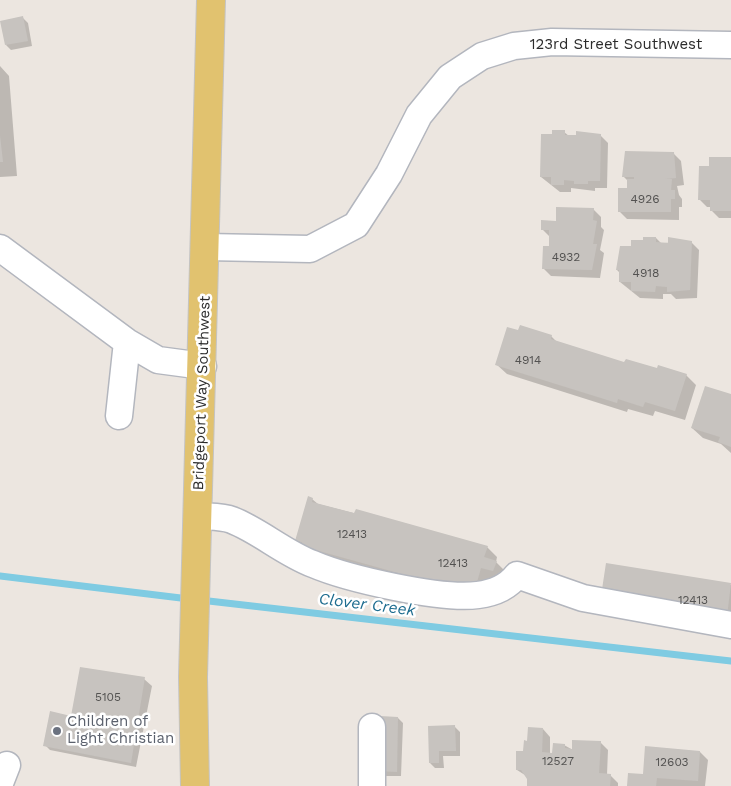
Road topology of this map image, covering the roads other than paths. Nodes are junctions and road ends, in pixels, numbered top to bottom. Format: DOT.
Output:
graph roads {
  1 [pos="211,0"];
  2 [pos="731,45"];
  3 [pos="206,247"];
  4 [pos="0,248"];
  5 [pos="127,342"];
  6 [pos="203,366"];
  7 [pos="119,416"];
  8 [pos="198,516"];
  9 [pos="731,624"];
  10 [pos="372,727"];
  11 [pos="194,786"];
  12 [pos="372,786"];
  1 -- 3 [label="main road, Bridgeport Way Southwest"];
  2 -- 3 [label="street, 123rd Street Southwest"];
  3 -- 6 [label="main road, Bridgeport Way Southwest"];
  4 -- 5 [label="street"];
  5 -- 6 [label="street"];
  5 -- 7 [label="street"];
  6 -- 8 [label="main road, Bridgeport Way Southwest"];
  8 -- 9 [label="street"];
  8 -- 11 [label="main road, Bridgeport Way Southwest"];
  10 -- 12 [label="street"];
}
